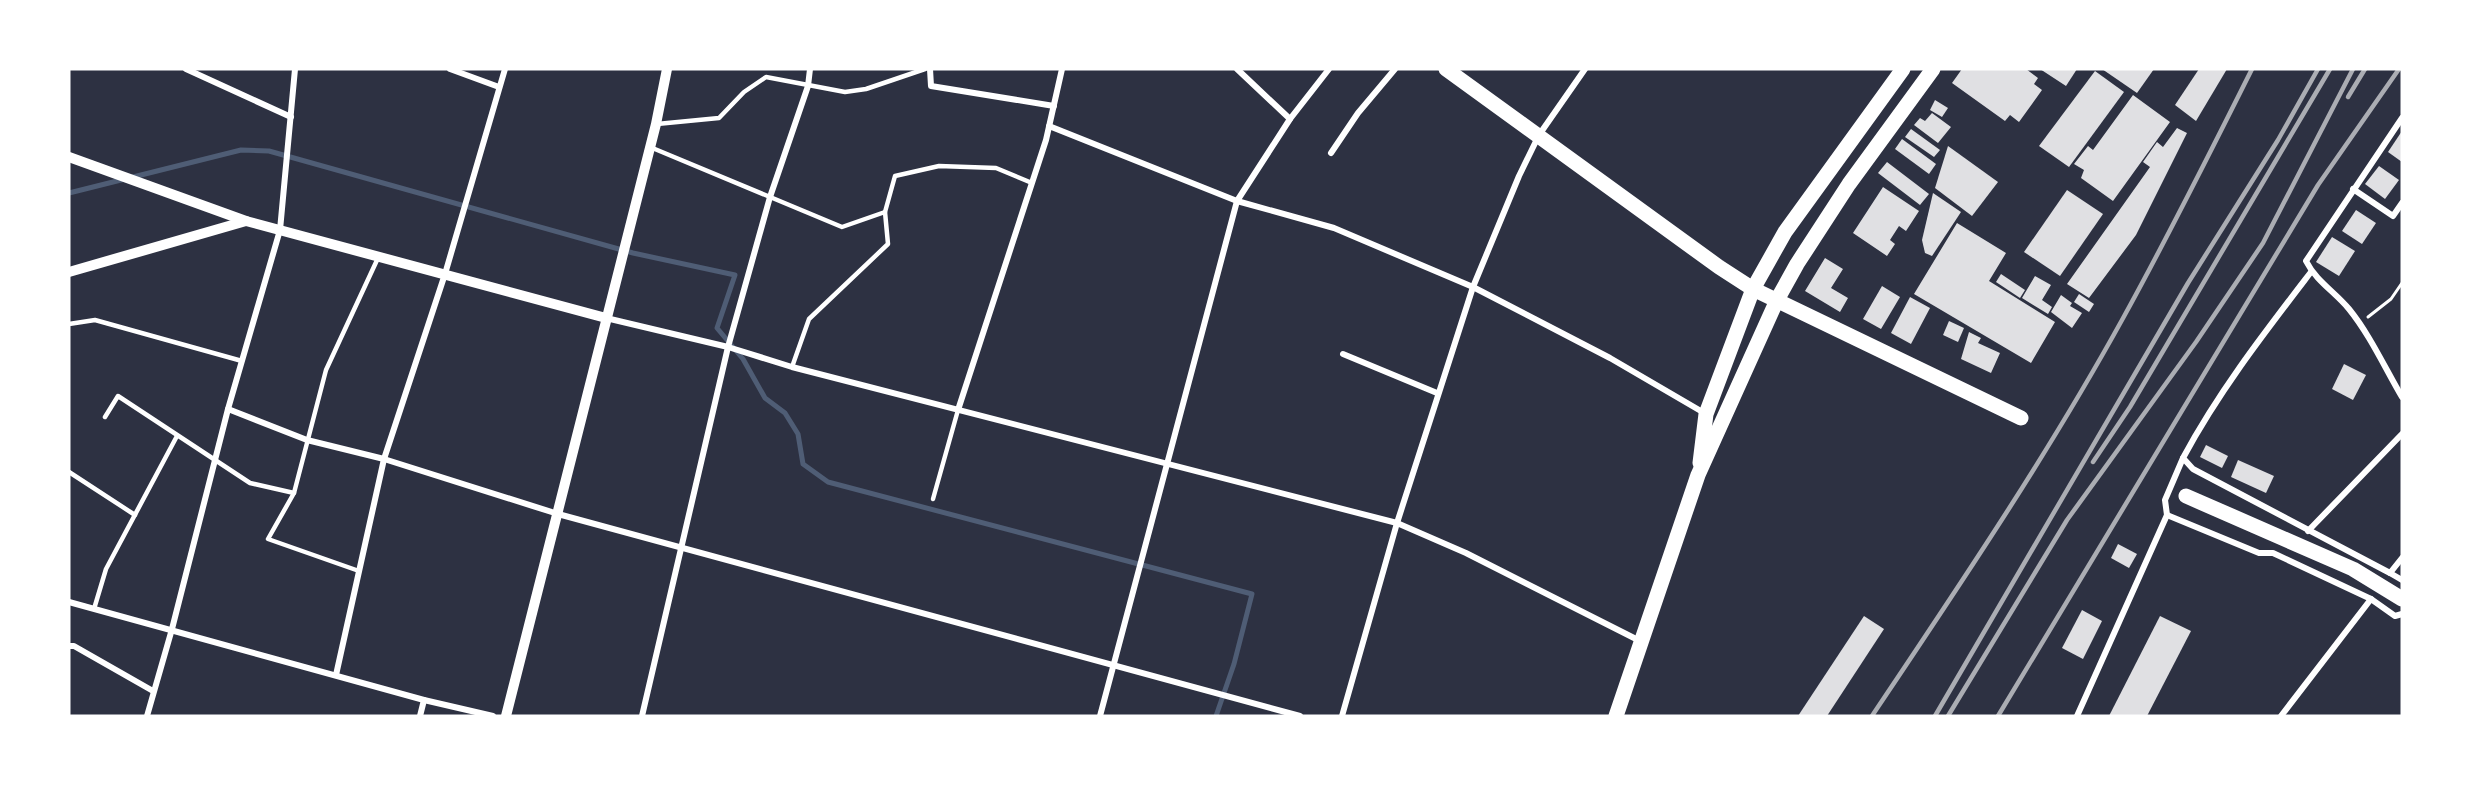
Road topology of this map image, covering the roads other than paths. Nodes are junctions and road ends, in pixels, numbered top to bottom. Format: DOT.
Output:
graph roads {
  1 [pos="186,69"];
  2 [pos="296,69"];
  3 [pos="450,69"];
  4 [pos="505,69"];
  5 [pos="667,69"];
  6 [pos="810,69"];
  7 [pos="924,69"];
  8 [pos="930,69"];
  9 [pos="1062,69"];
  10 [pos="1237,69"];
  11 [pos="1329,69"];
  12 [pos="1395,69"];
  13 [pos="1446,69"];
  14 [pos="1585,69"];
  15 [pos="1903,69"];
  16 [pos="1933,69"];
  17 [pos="808,86"];
  18 [pos="499,87"];
  19 [pos="1054,106"];
  20 [pos="291,117"];
  21 [pos="2402,118"];
  22 [pos="1290,119"];
  23 [pos="656,124"];
  24 [pos="1049,126"];
  25 [pos="1539,135"];
  26 [pos="650,147"];
  27 [pos="1331,153"];
  28 [pos="69,157"];
  29 [pos="1032,183"];
  30 [pos="2353,189"];
  31 [pos="770,197"];
  32 [pos="1237,201"];
  33 [pos="2402,203"];
  34 [pos="885,212"];
  35 [pos="246,220"];
  36 [pos="280,230"];
  37 [pos="379,256"];
  38 [pos="69,272"];
  39 [pos="2311,272"];
  40 [pos="445,274"];
  41 [pos="1473,287"];
  42 [pos="1753,289"];
  43 [pos="1777,300"];
  44 [pos="606,318"];
  45 [pos="69,324"];
  46 [pos="728,347"];
  47 [pos="1343,354"];
  48 [pos="242,361"];
  49 [pos="792,367"];
  50 [pos="1437,393"];
  51 [pos="2402,397"];
  52 [pos="228,409"];
  53 [pos="958,410"];
  54 [pos="1706,414"];
  55 [pos="105,417"];
  56 [pos="2021,418"];
  57 [pos="2402,434"];
  58 [pos="177,436"];
  59 [pos="307,440"];
  60 [pos="2183,458"];
  61 [pos="384,459"];
  62 [pos="215,461"];
  63 [pos="1169,463"];
  64 [pos="69,472"];
  65 [pos="1698,475"];
  66 [pos="294,493"];
  67 [pos="2186,496"];
  68 [pos="933,499"];
  69 [pos="558,514"];
  70 [pos="135,515"];
  71 [pos="2167,515"];
  72 [pos="1397,523"];
  73 [pos="2308,531"];
  74 [pos="680,549"];
  75 [pos="2402,558"];
  76 [pos="359,571"];
  77 [pos="2390,573"];
  78 [pos="2402,580"];
  79 [pos="2371,599"];
  80 [pos="2402,599"];
  81 [pos="69,602"];
  82 [pos="94,609"];
  83 [pos="2402,614"];
  84 [pos="172,629"];
  85 [pos="1642,642"];
  86 [pos="69,646"];
  87 [pos="1113,667"];
  88 [pos="336,675"];
  89 [pos="153,691"];
  90 [pos="424,700"];
  91 [pos="147,716"];
  92 [pos="420,716"];
  93 [pos="493,716"];
  94 [pos="506,716"];
  95 [pos="642,716"];
  96 [pos="1100,716"];
  97 [pos="1300,716"];
  98 [pos="1342,716"];
  99 [pos="1616,716"];
  100 [pos="2077,716"];
  101 [pos="2281,716"];
  1 -- 20 [label="street"];
  2 -- 20 [label="street"];
  3 -- 18 [label="street"];
  4 -- 18 [label="street"];
  5 -- 23 [label="street"];
  6 -- 17 [label="street"];
  7 -- 17 [label="lane"];
  8 -- 19 [label="street"];
  9 -- 19 [label="street"];
  10 -- 22 [label="street"];
  11 -- 22 [label="street"];
  12 -- 27 [label="street"];
  13 -- 25 [label="main road"];
  14 -- 25 [label="street"];
  15 -- 42 [label="main road"];
  16 -- 43 [label="main road"];
  17 -- 23 [label="lane"];
  17 -- 31 [label="street"];
  18 -- 40 [label="street"];
  19 -- 24 [label="street"];
  20 -- 36 [label="street"];
  21 -- 30 [label="street"];
  22 -- 32 [label="street"];
  23 -- 26 [label="street"];
  24 -- 29 [label="street"];
  24 -- 32 [label="street"];
  25 -- 41 [label="street"];
  25 -- 42 [label="main road"];
  26 -- 31 [label="lane"];
  26 -- 44 [label="street"];
  28 -- 35 [label="street"];
  29 -- 34 [label="lane"];
  29 -- 53 [label="street"];
  30 -- 33 [label="street"];
  30 -- 39 [label="street"];
  31 -- 34 [label="lane"];
  31 -- 46 [label="street"];
  32 -- 41 [label="street"];
  32 -- 63 [label="street"];
  34 -- 49 [label="lane"];
  35 -- 36 [label="street"];
  35 -- 38 [label="street"];
  36 -- 37 [label="street"];
  36 -- 48 [label="street"];
  37 -- 40 [label="street"];
  37 -- 59 [label="lane"];
  39 -- 51 [label="street"];
  39 -- 60 [label="street"];
  40 -- 44 [label="street"];
  40 -- 61 [label="street"];
  41 -- 50 [label="street"];
  41 -- 54 [label="street"];
  42 -- 43 [label="main road"];
  42 -- 54 [label="main road"];
  43 -- 56 [label="main road"];
  43 -- 65 [label="main road"];
  44 -- 46 [label="street"];
  44 -- 69 [label="street"];
  45 -- 48 [label="lane"];
  46 -- 49 [label="street"];
  46 -- 74 [label="street"];
  47 -- 50 [label="street"];
  48 -- 52 [label="street"];
  49 -- 53 [label="street"];
  50 -- 72 [label="street"];
  52 -- 59 [label="street"];
  52 -- 62 [label="street"];
  53 -- 63 [label="street"];
  53 -- 68 [label="lane"];
  54 -- 65 [label="main road"];
  55 -- 58 [label="lane"];
  57 -- 73 [label="street"];
  58 -- 62 [label="lane"];
  58 -- 70 [label="lane"];
  59 -- 61 [label="street"];
  59 -- 66 [label="lane"];
  60 -- 71 [label="street"];
  60 -- 73 [label="street"];
  61 -- 69 [label="street"];
  61 -- 76 [label="street"];
  62 -- 66 [label="lane"];
  62 -- 84 [label="street"];
  63 -- 72 [label="street"];
  63 -- 87 [label="street"];
  64 -- 70 [label="lane"];
  65 -- 85 [label="main road"];
  66 -- 76 [label="lane"];
  67 -- 80 [label="main road"];
  69 -- 74 [label="street"];
  69 -- 94 [label="street"];
  70 -- 82 [label="lane"];
  71 -- 79 [label="street"];
  71 -- 100 [label="street"];
  72 -- 85 [label="street"];
  72 -- 98 [label="street"];
  73 -- 77 [label="street"];
  74 -- 87 [label="street"];
  74 -- 95 [label="street"];
  75 -- 77 [label="street"];
  76 -- 88 [label="street"];
  77 -- 78 [label="street"];
  79 -- 83 [label="street"];
  79 -- 101 [label="street"];
  81 -- 82 [label="street"];
  82 -- 84 [label="street"];
  84 -- 88 [label="street"];
  84 -- 89 [label="street"];
  85 -- 99 [label="main road"];
  86 -- 89 [label="street"];
  87 -- 96 [label="street"];
  87 -- 97 [label="street"];
  88 -- 90 [label="street"];
  89 -- 91 [label="street"];
  90 -- 92 [label="street"];
  90 -- 93 [label="street"];
}
